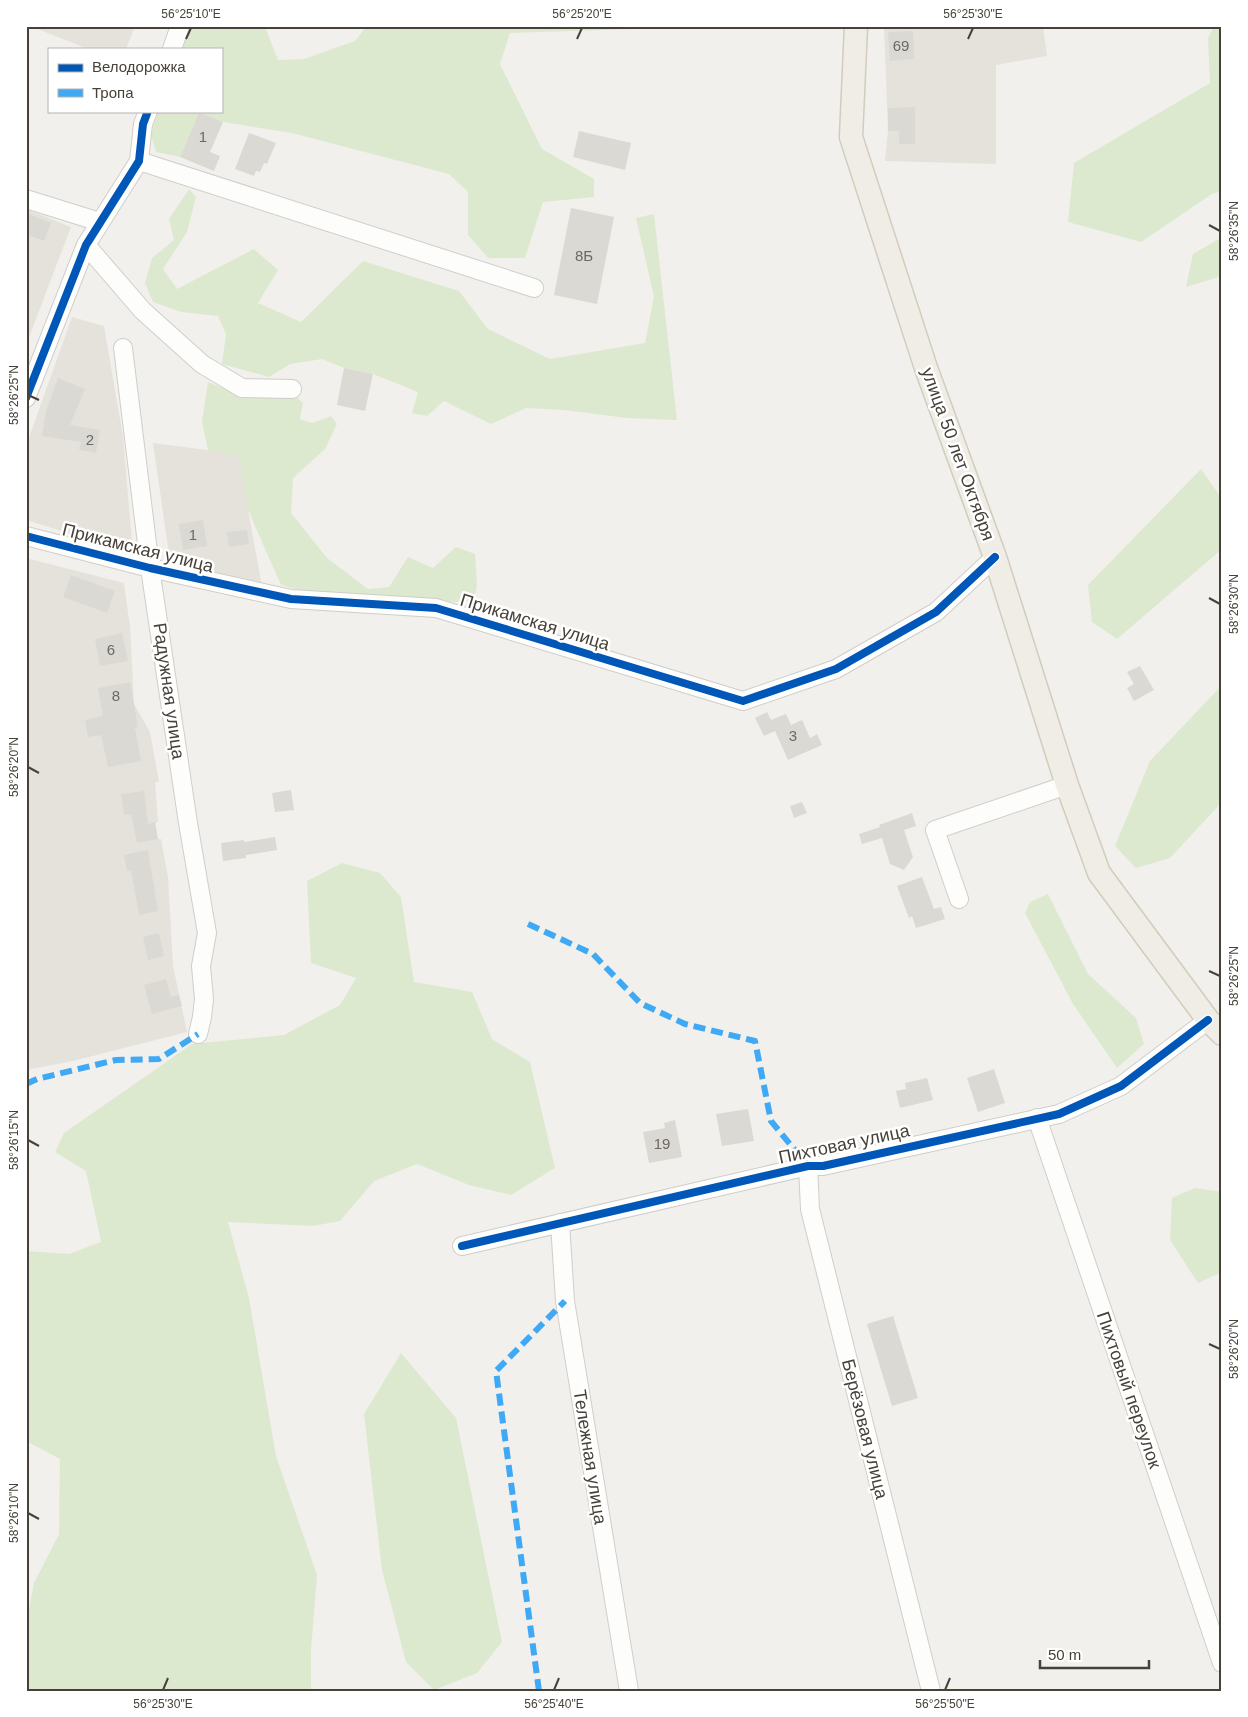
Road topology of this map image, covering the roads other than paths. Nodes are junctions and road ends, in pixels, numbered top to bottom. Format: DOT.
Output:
graph roads {
  1 [pos="180,26"];
  2 [pos="856,26"];
  3 [pos="172,48"];
  4 [pos="148,112"];
  5 [pos="139,161"];
  6 [pos="26,199"];
  7 [pos="100,222"];
  8 [pos="86,245"];
  9 [pos="534,288"];
  10 [pos="123,348"];
  11 [pos="292,389"];
  12 [pos="26,398"];
  13 [pos="26,536"];
  14 [pos="996,557"];
  15 [pos="150,568"];
  16 [pos="1067,786"];
  17 [pos="959,899"];
  18 [pos="1215,1027"];
  19 [pos="198,1034"];
  20 [pos="1037,1118"];
  21 [pos="808,1166"];
  22 [pos="560,1223"];
  23 [pos="462,1246"];
  24 [pos="1222,1663"];
  25 [pos="629,1691"];
  26 [pos="931,1691"];
  1 -- 3 [label="street"];
  2 -- 14 [label="main road, улица 50 лет Октября"];
  4 -- 5 [label="street"];
  5 -- 7 [label="street"];
  5 -- 9 [label="street"];
  6 -- 7 [label="street"];
  7 -- 8 [label="street"];
  8 -- 11 [label="street"];
  8 -- 12 [label="street"];
  10 -- 15 [label="street, Радужная улица"];
  13 -- 15 [label="street, Прикамская улица"];
  14 -- 15 [label="street, Прикамская улица"];
  14 -- 16 [label="main road, улица 50 лет Октября"];
  15 -- 19 [label="street, Радужная улица"];
  16 -- 17 [label="street"];
  16 -- 18 [label="main road, улица 50 лет Октября"];
  18 -- 20 [label="street, Пихтовая улица"];
  20 -- 21 [label="street, Пихтовая улица"];
  20 -- 24 [label="street, Пихтовый переулок"];
  21 -- 22 [label="street, Пихтовая улица"];
  21 -- 26 [label="street, Берёзовая улица"];
  22 -- 23 [label="street, Пихтовая улица"];
  22 -- 25 [label="street, Тележная улица"];
}
